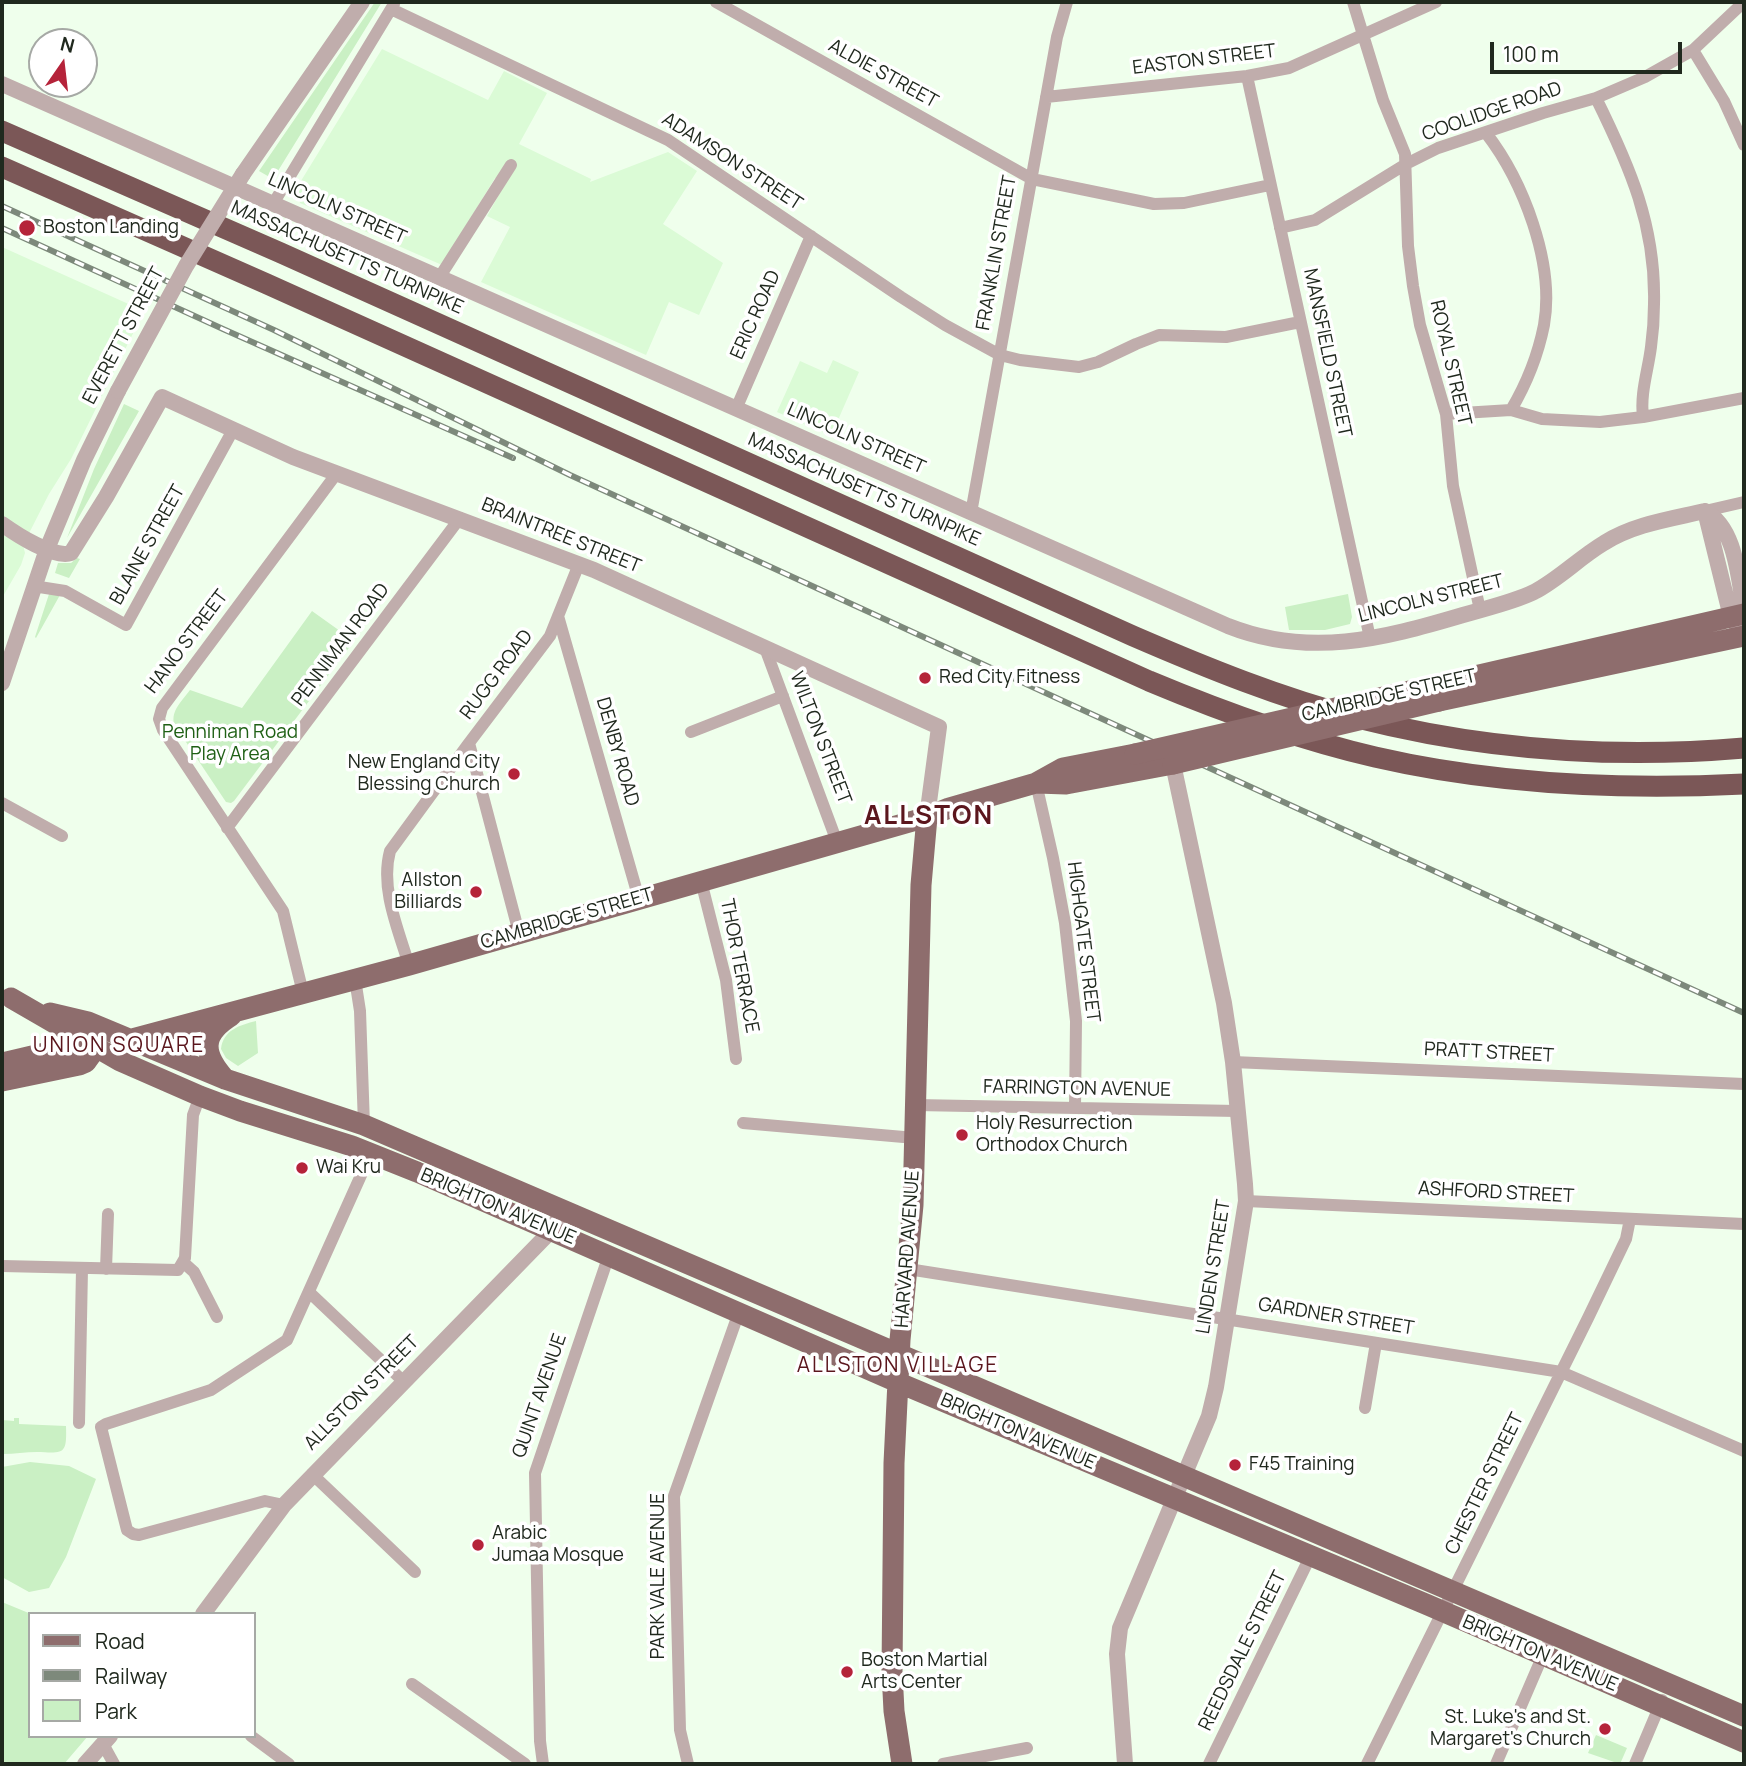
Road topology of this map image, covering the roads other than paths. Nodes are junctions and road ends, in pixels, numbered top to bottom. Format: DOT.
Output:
graph roads {
  1 [pos="362,2"];
  2 [pos="716,2"];
  3 [pos="744,2"];
  4 [pos="1353,2"];
  5 [pos="1436,2"];
  6 [pos="1744,2"];
  7 [pos="1062,4"];
  8 [pos="393,5"];
  9 [pos="737,13"];
  10 [pos="1363,34"];
  11 [pos="1693,50"];
  12 [pos="1247,76"];
  13 [pos="2,84"];
  14 [pos="1046,97"];
  15 [pos="1597,98"];
  16 [pos="2,131"];
  17 [pos="1486,133"];
  18 [pos="1744,145"];
  19 [pos="1406,164"];
  20 [pos="511,165"];
  21 [pos="2,167"];
  22 [pos="1032,179"];
  23 [pos="1270,185"];
  24 [pos="273,204"];
  25 [pos="1280,228"];
  26 [pos="811,236"];
  27 [pos="439,278"];
  28 [pos="1300,322"];
  29 [pos="1000,355"];
  30 [pos="1744,398"];
  31 [pos="736,409"];
  32 [pos="1511,410"];
  33 [pos="1446,414"];
  34 [pos="1643,417"];
  35 [pos="233,430"];
  36 [pos="337,473"];
  37 [pos="1744,502"];
  38 [pos="1705,511"];
  39 [pos="971,513"];
  40 [pos="460,519"];
  41 [pos="2,524"];
  42 [pos="47,549"];
  43 [pos="579,564"];
  44 [pos="33,586"];
  45 [pos="1480,610"];
  46 [pos="1740,613"];
  47 [pos="558,616"];
  48 [pos="1744,636"];
  49 [pos="1370,638"];
  50 [pos="765,648"];
  51 [pos="2,683"];
  52 [pos="783,696"];
  53 [pos="691,732"];
  54 [pos="470,743"];
  55 [pos="1744,748"];
  56 [pos="1170,768"];
  57 [pos="1744,772"];
  58 [pos="1036,783"];
  59 [pos="1547,783"];
  60 [pos="1744,784"];
  61 [pos="2,803"];
  62 [pos="927,817"];
  63 [pos="227,828"];
  64 [pos="62,836"];
  65 [pos="837,842"];
  66 [pos="701,881"];
  67 [pos="639,899"];
  68 [pos="519,933"];
  69 [pos="409,965"];
  70 [pos="355,979"];
  71 [pos="303,993"];
  72 [pos="6,996"];
  73 [pos="237,1012"];
  74 [pos="128,1040"];
  75 [pos="96,1048"];
  76 [pos="736,1059"];
  77 [pos="1233,1062"];
  78 [pos="4,1074"];
  79 [pos="225,1079"];
  80 [pos="1744,1084"];
  81 [pos="200,1096"];
  82 [pos="916,1105"];
  83 [pos="1075,1108"];
  84 [pos="1237,1111"];
  85 [pos="743,1123"];
  86 [pos="364,1125"];
  87 [pos="915,1138"];
  88 [pos="371,1153"];
  89 [pos="1246,1201"];
  90 [pos="562,1210"];
  91 [pos="108,1214"];
  92 [pos="1630,1219"];
  93 [pos="1744,1224"];
  94 [pos="552,1230"];
  95 [pos="609,1255"];
  96 [pos="183,1265"];
  97 [pos="2,1266"];
  98 [pos="82,1269"];
  99 [pos="106,1269"];
  100 [pos="908,1269"];
  101 [pos="309,1292"];
  102 [pos="739,1312"];
  103 [pos="217,1317"];
  104 [pos="1227,1318"];
  105 [pos="1376,1343"];
  106 [pos="900,1356"];
  107 [pos="1561,1372"];
  108 [pos="403,1381"];
  109 [pos="897,1382"];
  110 [pos="1365,1408"];
  111 [pos="79,1423"];
  112 [pos="1744,1451"];
  113 [pos="312,1474"];
  114 [pos="1185,1476"];
  115 [pos="1175,1498"];
  116 [pos="284,1505"];
  117 [pos="1311,1555"];
  118 [pos="415,1572"];
  119 [pos="1454,1591"];
  120 [pos="1443,1611"];
  121 [pos="204,1612"];
  122 [pos="1552,1634"];
  123 [pos="1543,1655"];
  124 [pos="412,1684"];
  125 [pos="1669,1684"];
  126 [pos="1660,1705"];
  127 [pos="1744,1716"];
  128 [pos="254,1738"];
  129 [pos="106,1740"];
  130 [pos="1744,1742"];
  131 [pos="1027,1748"];
  132 [pos="85,1764"];
  133 [pos="114,1764"];
  134 [pos="289,1764"];
  135 [pos="525,1764"];
  136 [pos="543,1764"];
  137 [pos="688,1764"];
  138 [pos="902,1764"];
  139 [pos="943,1764"];
  140 [pos="1125,1764"];
  141 [pos="1209,1764"];
  142 [pos="1367,1764"];
  143 [pos="1496,1764"];
  144 [pos="1635,1764"];
  1 -- 42 [label="street, EVERETT STREET, bridge"];
  2 -- 9 [label="street, ALDIE STREET"];
  3 -- 9 [label="street"];
  4 -- 10 [label="street, ROYAL STREET"];
  5 -- 10 [label="street, EASTON STREET"];
  6 -- 11 [label="street, COOLIDGE ROAD"];
  7 -- 14 [label="street, FRANKLIN STREET"];
  8 -- 24 [label="street"];
  8 -- 26 [label="street, ADAMSON STREET"];
  9 -- 22 [label="street, ALDIE STREET"];
  10 -- 12 [label="street, EASTON STREET"];
  10 -- 19 [label="street, ROYAL STREET"];
  11 -- 15 [label="street, COOLIDGE ROAD"];
  11 -- 18 [label="street"];
  12 -- 14 [label="street, EASTON STREET"];
  12 -- 23 [label="street, MANSFIELD STREET"];
  13 -- 24 [label="street, LINCOLN STREET"];
  14 -- 22 [label="street, FRANKLIN STREET"];
  15 -- 17 [label="street, COOLIDGE ROAD"];
  15 -- 34 [label="street"];
  16 -- 55 [label="highway, MASSACHUSETTS TURNPIKE"];
  17 -- 19 [label="street, COOLIDGE ROAD"];
  17 -- 32 [label="street"];
  19 -- 25 [label="street, COOLIDGE ROAD"];
  19 -- 33 [label="street, ROYAL STREET"];
  20 -- 27 [label="street"];
  21 -- 59 [label="highway"];
  22 -- 23 [label="street, ALDIE STREET"];
  22 -- 29 [label="street, FRANKLIN STREET"];
  23 -- 25 [label="street, MANSFIELD STREET"];
  24 -- 27 [label="street, LINCOLN STREET"];
  25 -- 28 [label="street, MANSFIELD STREET"];
  26 -- 29 [label="street, ADAMSON STREET"];
  26 -- 31 [label="street, ERIC ROAD"];
  27 -- 31 [label="street, LINCOLN STREET"];
  28 -- 29 [label="street, ADAMSON STREET"];
  28 -- 49 [label="street, MANSFIELD STREET"];
  29 -- 39 [label="street, FRANKLIN STREET"];
  30 -- 34 [label="street"];
  31 -- 39 [label="street, LINCOLN STREET"];
  32 -- 33 [label="street"];
  32 -- 34 [label="street"];
  33 -- 45 [label="street, ROYAL STREET"];
  35 -- 36 [label="street, BRAINTREE STREET"];
  35 -- 42 [label="street, BRAINTREE STREET"];
  35 -- 44 [label="street, BLAINE STREET"];
  36 -- 40 [label="street, BRAINTREE STREET"];
  36 -- 63 [label="street, HANO STREET"];
  37 -- 38 [label="street"];
  38 -- 45 [label="street, LINCOLN STREET"];
  38 -- 46 [label="street"];
  39 -- 49 [label="street, LINCOLN STREET"];
  40 -- 43 [label="street, BRAINTREE STREET"];
  40 -- 63 [label="street, PENNIMAN ROAD"];
  41 -- 42 [label="street"];
  42 -- 44 [label="street, EVERETT STREET"];
  43 -- 47 [label="street, RUGG ROAD"];
  43 -- 50 [label="street, BRAINTREE STREET"];
  44 -- 51 [label="street, EVERETT STREET"];
  45 -- 49 [label="street, LINCOLN STREET"];
  46 -- 48 [label="street"];
  46 -- 58 [label="main road, CAMBRIDGE STREET, bridge"];
  47 -- 54 [label="street, RUGG ROAD"];
  47 -- 67 [label="street, DENBY ROAD"];
  48 -- 56 [label="main road, CAMBRIDGE STREET, bridge"];
  50 -- 52 [label="street, WILTON STREET"];
  50 -- 62 [label="street, BRAINTREE STREET"];
  52 -- 53 [label="street"];
  52 -- 65 [label="street, WILTON STREET"];
  54 -- 68 [label="street, RUGG ROAD"];
  54 -- 69 [label="street"];
  56 -- 58 [label="main road, CAMBRIDGE STREET"];
  56 -- 77 [label="street, LINDEN STREET"];
  57 -- 59 [label="highway"];
  58 -- 62 [label="main road, CAMBRIDGE STREET"];
  58 -- 83 [label="street, HIGHGATE STREET"];
  59 -- 60 [label="highway"];
  61 -- 64 [label="street"];
  62 -- 65 [label="main road, CAMBRIDGE STREET"];
  62 -- 82 [label="main road, HARVARD AVENUE"];
  63 -- 71 [label="street, HANO STREET"];
  65 -- 66 [label="main road, CAMBRIDGE STREET"];
  66 -- 67 [label="main road, CAMBRIDGE STREET"];
  66 -- 76 [label="street, THOR TERRACE"];
  67 -- 68 [label="main road, CAMBRIDGE STREET"];
  68 -- 69 [label="main road, CAMBRIDGE STREET"];
  69 -- 70 [label="main road, CAMBRIDGE STREET"];
  70 -- 71 [label="main road, CAMBRIDGE STREET"];
  70 -- 86 [label="street"];
  71 -- 73 [label="main road, CAMBRIDGE STREET"];
  72 -- 74 [label="main road, BRIGHTON AVENUE"];
  72 -- 75 [label="main road, BRIGHTON AVENUE"];
  73 -- 74 [label="main road, CAMBRIDGE STREET"];
  73 -- 79 [label="main road"];
  74 -- 75 [label="main road, CAMBRIDGE STREET"];
  74 -- 79 [label="main road, BRIGHTON AVENUE"];
  75 -- 78 [label="main road, CAMBRIDGE STREET"];
  75 -- 81 [label="main road, BRIGHTON AVENUE"];
  77 -- 80 [label="street, PRATT STREET"];
  77 -- 84 [label="street, LINDEN STREET"];
  79 -- 86 [label="main road, BRIGHTON AVENUE"];
  81 -- 88 [label="main road, BRIGHTON AVENUE"];
  81 -- 96 [label="street"];
  82 -- 83 [label="street, FARRINGTON AVENUE"];
  82 -- 87 [label="main road, HARVARD AVENUE"];
  83 -- 84 [label="street, FARRINGTON AVENUE"];
  84 -- 89 [label="street, LINDEN STREET"];
  85 -- 87 [label="street"];
  86 -- 90 [label="main road, BRIGHTON AVENUE"];
  87 -- 100 [label="main road, HARVARD AVENUE"];
  88 -- 94 [label="main road, BRIGHTON AVENUE"];
  88 -- 101 [label="street"];
  89 -- 92 [label="street, ASHFORD STREET"];
  89 -- 104 [label="street, LINDEN STREET"];
  90 -- 94 [label="street, ALLSTON STREET"];
  90 -- 106 [label="main road, BRIGHTON AVENUE"];
  91 -- 99 [label="street"];
  92 -- 93 [label="street, ASHFORD STREET"];
  92 -- 107 [label="street, CHESTER STREET"];
  94 -- 95 [label="main road, BRIGHTON AVENUE"];
  94 -- 108 [label="street, ALLSTON STREET"];
  95 -- 102 [label="main road, BRIGHTON AVENUE"];
  95 -- 136 [label="street, QUINT AVENUE"];
  96 -- 99 [label="street"];
  96 -- 103 [label="street"];
  97 -- 98 [label="street"];
  98 -- 99 [label="street"];
  98 -- 111 [label="street"];
  100 -- 104 [label="street, GARDNER STREET"];
  100 -- 106 [label="main road, HARVARD AVENUE"];
  101 -- 108 [label="street"];
  101 -- 116 [label="street"];
  102 -- 109 [label="main road, BRIGHTON AVENUE"];
  102 -- 137 [label="street, PARK VALE AVENUE"];
  104 -- 105 [label="street, GARDNER STREET"];
  104 -- 114 [label="street, LINDEN STREET"];
  105 -- 107 [label="street, GARDNER STREET"];
  105 -- 110 [label="street"];
  106 -- 109 [label="main road, HARVARD AVENUE"];
  106 -- 114 [label="main road, BRIGHTON AVENUE"];
  107 -- 112 [label="street, GARDNER STREET"];
  107 -- 119 [label="street, CHESTER STREET"];
  108 -- 113 [label="street, ALLSTON STREET"];
  109 -- 115 [label="main road, BRIGHTON AVENUE"];
  109 -- 138 [label="main road, HARVARD AVENUE"];
  113 -- 116 [label="street, ALLSTON STREET"];
  113 -- 118 [label="street"];
  114 -- 115 [label="street, LINDEN STREET"];
  114 -- 119 [label="main road, BRIGHTON AVENUE"];
  115 -- 117 [label="main road, BRIGHTON AVENUE"];
  115 -- 140 [label="street, LINDEN STREET"];
  116 -- 121 [label="street, ALLSTON STREET"];
  117 -- 120 [label="main road, BRIGHTON AVENUE"];
  117 -- 141 [label="street, REEDSDALE STREET"];
  119 -- 120 [label="street, CHESTER STREET"];
  119 -- 122 [label="main road, BRIGHTON AVENUE"];
  120 -- 123 [label="main road, BRIGHTON AVENUE"];
  120 -- 142 [label="street, CHESTER STREET"];
  122 -- 123 [label="street"];
  122 -- 125 [label="main road, BRIGHTON AVENUE"];
  123 -- 126 [label="main road, BRIGHTON AVENUE"];
  123 -- 143 [label="street"];
  124 -- 135 [label="street"];
  125 -- 126 [label="street"];
  125 -- 127 [label="main road, BRIGHTON AVENUE"];
  126 -- 130 [label="main road, BRIGHTON AVENUE"];
  126 -- 144 [label="street"];
  128 -- 134 [label="street"];
  129 -- 132 [label="street"];
  129 -- 133 [label="street"];
  131 -- 139 [label="street"];
}
